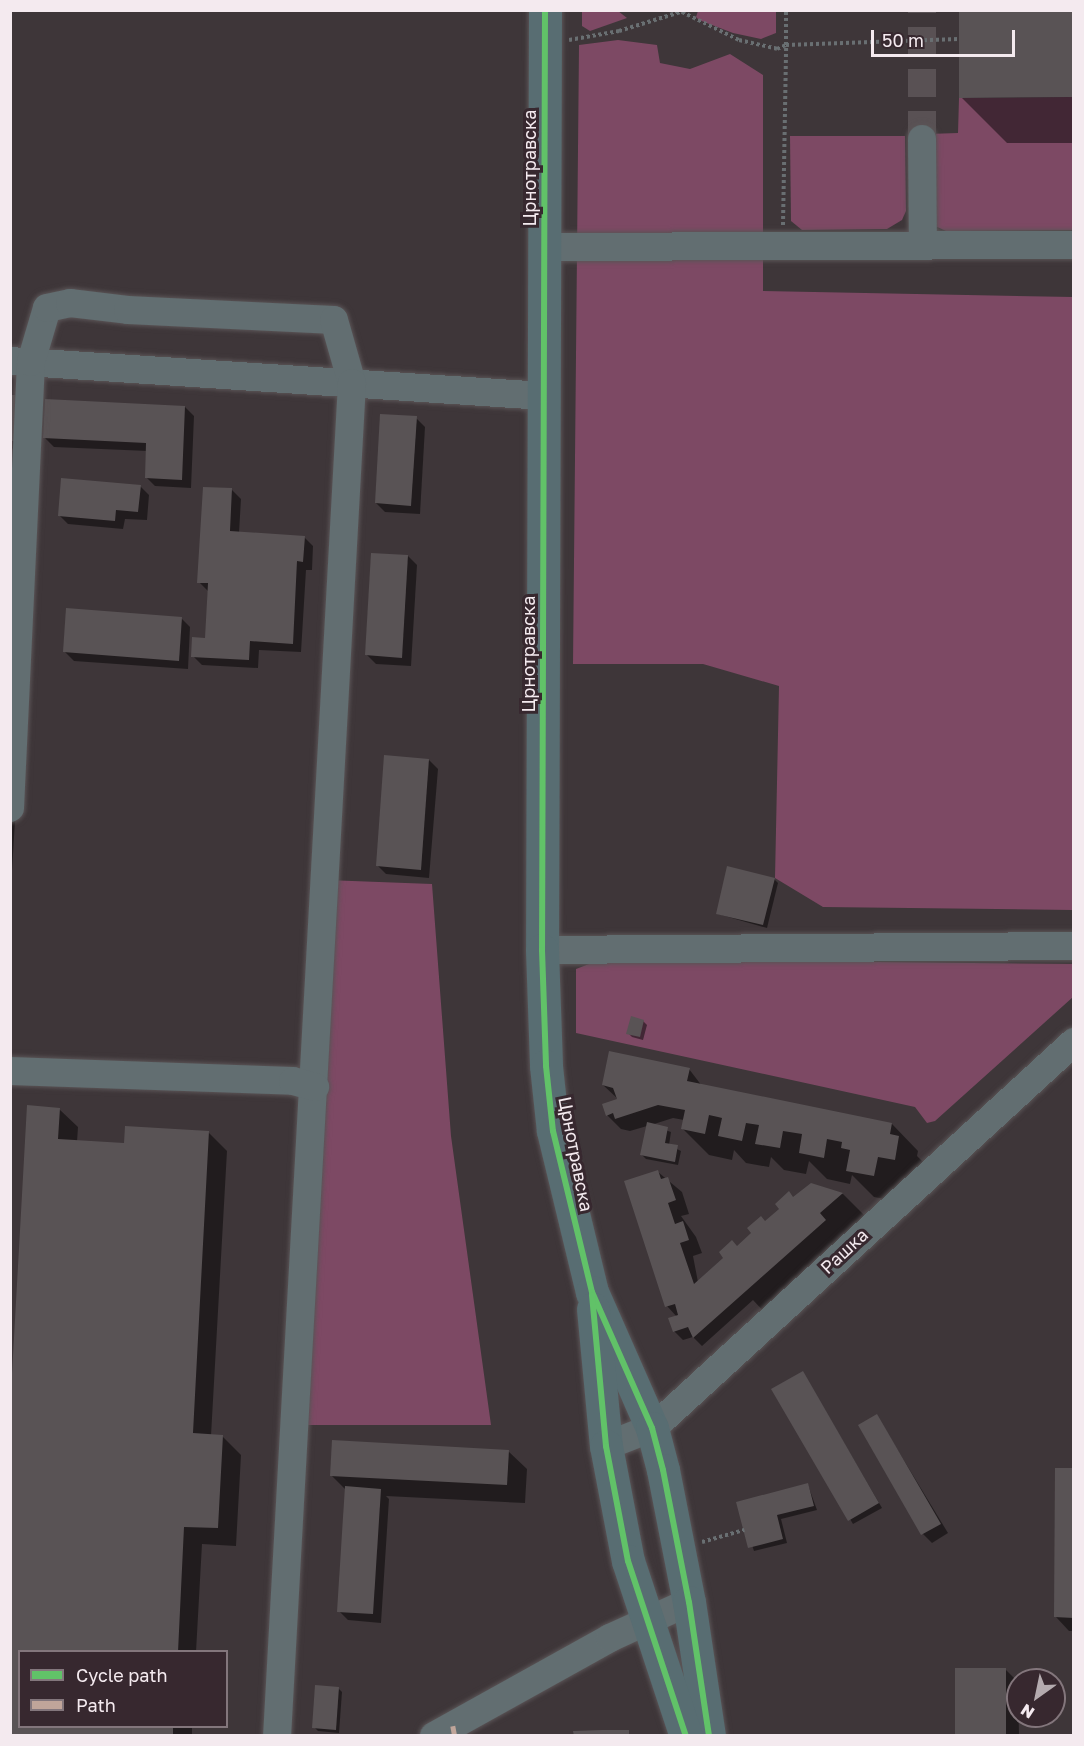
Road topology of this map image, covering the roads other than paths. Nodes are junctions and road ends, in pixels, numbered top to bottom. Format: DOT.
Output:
graph roads {
  1 [pos="545,10"];
  2 [pos="922,139"];
  3 [pos="924,244"];
  4 [pos="1074,245"];
  5 [pos="544,246"];
  6 [pos="21,362"];
  7 [pos="352,383"];
  8 [pos="544,396"];
  9 [pos="14,674"];
  10 [pos="10,808"];
  11 [pos="1074,946"];
  12 [pos="542,950"];
  13 [pos="1074,1042"];
  14 [pos="10,1071"];
  15 [pos="315,1087"];
  16 [pos="592,1292"];
  17 [pos="652,1428"];
  18 [pos="606,1446"];
  19 [pos="689,1602"];
  20 [pos="645,1622"];
  21 [pos="447,1732"];
  22 [pos="277,1736"];
  23 [pos="686,1736"];
  24 [pos="709,1736"];
  1 -- 5 [label="main road, Црнотравска"];
  2 -- 3 [label="street"];
  3 -- 4 [label="street"];
  3 -- 5 [label="street"];
  5 -- 8 [label="main road, Црнотравска"];
  6 -- 7 [label="street"];
  6 -- 7 [label="street"];
  6 -- 9 [label="street"];
  7 -- 8 [label="street"];
  7 -- 15 [label="street"];
  8 -- 12 [label="main road, Црнотравска"];
  9 -- 10 [label="street"];
  11 -- 12 [label="street"];
  12 -- 16 [label="main road, Црнотравска"];
  13 -- 17 [label="street, Рашка"];
  14 -- 15 [label="street"];
  15 -- 22 [label="street"];
  16 -- 17 [label="main road, Црнотравска"];
  16 -- 18 [label="main road, Црнотравска"];
  17 -- 18 [label="street, Рашка"];
  17 -- 19 [label="main road, Црнотравска"];
  18 -- 20 [label="main road, Црнотравска"];
  19 -- 20 [label="street"];
  19 -- 24 [label="main road, Црнотравска"];
  20 -- 21 [label="street"];
  20 -- 23 [label="main road, Црнотравска"];
}
